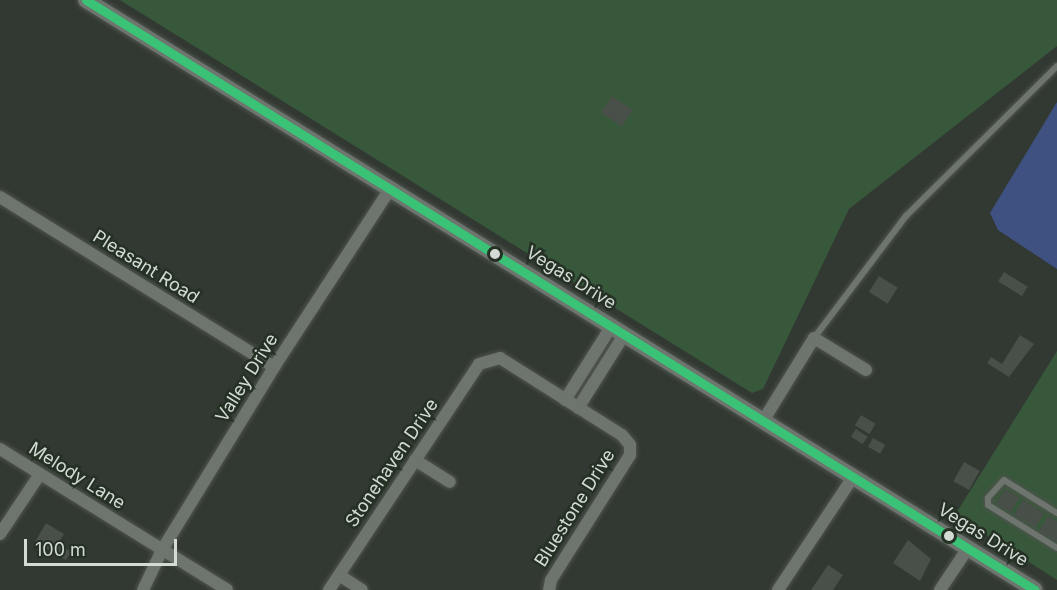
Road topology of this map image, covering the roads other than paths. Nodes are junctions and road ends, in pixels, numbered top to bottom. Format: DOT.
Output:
graph roads {
  1 [pos="86,0"];
  2 [pos="1057,66"];
  3 [pos="390,189"];
  4 [pos="0,197"];
  5 [pos="617,331"];
  6 [pos="814,338"];
  7 [pos="274,368"];
  8 [pos="866,370"];
  9 [pos="566,400"];
  10 [pos="578,408"];
  11 [pos="763,421"];
  12 [pos="0,449"];
  13 [pos="415,460"];
  14 [pos="40,474"];
  15 [pos="853,477"];
  16 [pos="450,482"];
  17 [pos="1057,513"];
  18 [pos="0,534"];
  19 [pos="968,548"];
  20 [pos="1057,548"];
  21 [pos="162,550"];
  22 [pos="339,575"];
  23 [pos="1017,585"];
  24 [pos="143,590"];
  25 [pos="227,590"];
  26 [pos="329,590"];
  27 [pos="362,590"];
  28 [pos="549,590"];
  29 [pos="778,590"];
  30 [pos="940,590"];
  31 [pos="1035,590"];
  1 -- 3 [label="main road, Vegas Drive"];
  2 -- 6 [label="lane"];
  3 -- 5 [label="main road, Vegas Drive"];
  3 -- 7 [label="street, Valley Drive"];
  4 -- 7 [label="street, Pleasant Road"];
  5 -- 9 [label="street"];
  5 -- 10 [label="street"];
  5 -- 11 [label="main road, Vegas Drive"];
  6 -- 8 [label="street"];
  6 -- 11 [label="street"];
  7 -- 21 [label="street, Valley Drive"];
  9 -- 10 [label="street"];
  9 -- 13 [label="street, Stonehaven Drive"];
  10 -- 28 [label="street, Bluestone Drive"];
  11 -- 15 [label="main road, Vegas Drive"];
  12 -- 14 [label="street, Melody Lane"];
  13 -- 16 [label="street"];
  13 -- 22 [label="street, Stonehaven Drive"];
  14 -- 18 [label="street"];
  14 -- 21 [label="street, Melody Lane"];
  15 -- 19 [label="main road, Vegas Drive"];
  15 -- 29 [label="street"];
  17 -- 20 [label="lane"];
  19 -- 23 [label="main road, Vegas Drive"];
  19 -- 30 [label="street"];
  21 -- 24 [label="street, Valley Drive"];
  21 -- 25 [label="street, Melody Lane"];
  22 -- 26 [label="street, Stonehaven Drive"];
  22 -- 27 [label="street"];
  23 -- 31 [label="main road, Vegas Drive"];
}
